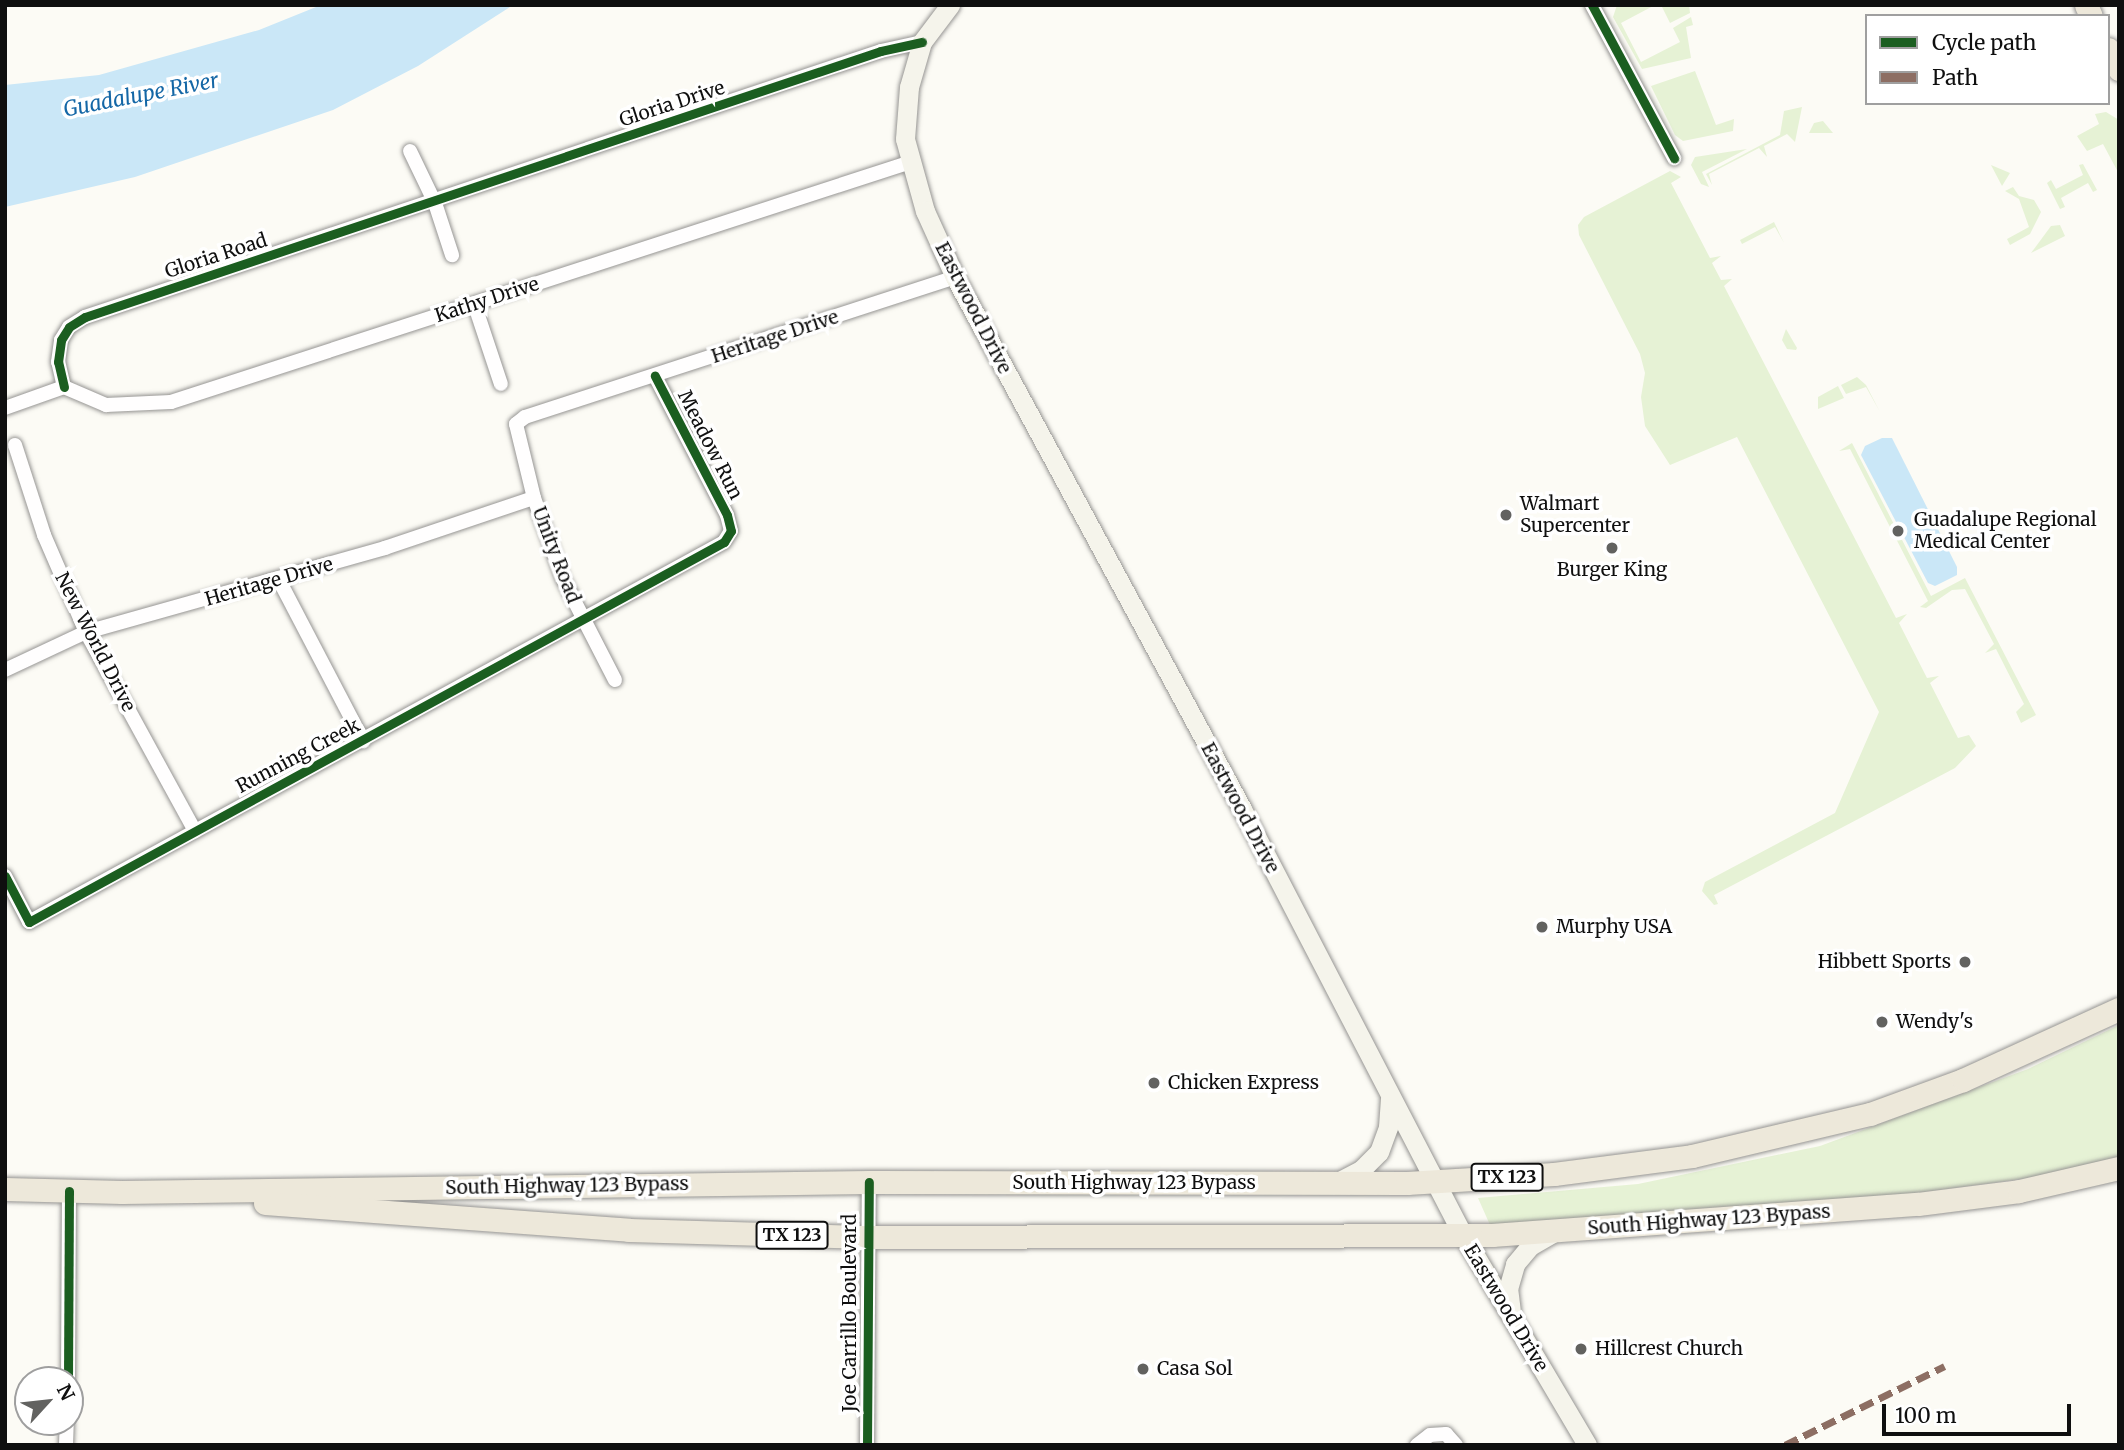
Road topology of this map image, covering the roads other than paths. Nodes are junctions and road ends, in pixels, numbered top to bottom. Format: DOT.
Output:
graph roads {
  1 [pos="950,5"];
  2 [pos="1591,5"];
  3 [pos="922,42"];
  4 [pos="2110,53"];
  5 [pos="2119,69"];
  6 [pos="410,151"];
  7 [pos="1674,158"];
  8 [pos="908,163"];
  9 [pos="435,203"];
  10 [pos="452,255"];
  11 [pos="955,277"];
  12 [pos="475,306"];
  13 [pos="655,376"];
  14 [pos="501,384"];
  15 [pos="64,387"];
  16 [pos="5,408"];
  17 [pos="516,424"];
  18 [pos="15,445"];
  19 [pos="534,498"];
  20 [pos="731,531"];
  21 [pos="279,580"];
  22 [pos="582,620"];
  23 [pos="86,632"];
  24 [pos="5,670"];
  25 [pos="615,680"];
  26 [pos="363,741"];
  27 [pos="195,831"];
  28 [pos="5,876"];
  29 [pos="2119,1009"];
  30 [pos="1390,1091"];
  31 [pos="2119,1168"];
  32 [pos="869,1182"];
  33 [pos="1436,1182"];
  34 [pos="1335,1183"];
  35 [pos="5,1189"];
  36 [pos="69,1191"];
  37 [pos="122,1192"];
  38 [pos="1558,1231"];
  39 [pos="1463,1235"];
  40 [pos="869,1237"];
  41 [pos="1513,1320"];
  42 [pos="68,1366"];
  43 [pos="867,1445"];
  44 [pos="1417,1445"];
  45 [pos="1456,1445"];
  46 [pos="1587,1445"];
  1 -- 3 [label="main road"];
  2 -- 7 [label="street"];
  3 -- 8 [label="main road"];
  3 -- 9 [label="street, Gloria Drive"];
  4 -- 5 [label="main road"];
  6 -- 9 [label="street"];
  8 -- 11 [label="main road, Eastwood Drive"];
  8 -- 12 [label="street, Kathy Drive"];
  9 -- 10 [label="street"];
  9 -- 15 [label="street, Gloria Road"];
  11 -- 13 [label="street, Heritage Drive"];
  11 -- 30 [label="main road, Eastwood Drive"];
  12 -- 14 [label="street"];
  12 -- 15 [label="street, Kathy Drive"];
  13 -- 17 [label="street, Heritage Drive"];
  13 -- 20 [label="street, Meadow Run"];
  15 -- 16 [label="street"];
  17 -- 19 [label="street, Unity Road"];
  18 -- 23 [label="street, New World Drive"];
  19 -- 21 [label="street, Heritage Drive"];
  19 -- 22 [label="street, Unity Road"];
  20 -- 22 [label="street, Running Creek"];
  21 -- 23 [label="street, Heritage Drive"];
  21 -- 26 [label="street"];
  22 -- 25 [label="street, Unity Road"];
  22 -- 26 [label="street, Running Creek"];
  23 -- 24 [label="street, Heritage Drive"];
  23 -- 27 [label="street, New World Drive"];
  26 -- 27 [label="street, Running Creek"];
  27 -- 28 [label="street, Running Creek"];
  29 -- 33 [label="main road, South Highway 123 Bypass / TX 123"];
  30 -- 33 [label="main road, Eastwood Drive"];
  30 -- 34 [label="main road"];
  31 -- 38 [label="main road, South Highway 123 Bypass / TX 123"];
  32 -- 34 [label="main road, South Highway 123 Bypass / TX 123"];
  32 -- 37 [label="main road, South Highway 123 Bypass / TX 123"];
  32 -- 40 [label="street, Joe Carrillo Boulevard"];
  33 -- 34 [label="main road, South Highway 123 Bypass / TX 123"];
  33 -- 39 [label="main road, Eastwood Drive"];
  35 -- 36 [label="main road, South Highway 123 Bypass / TX 123"];
  36 -- 37 [label="main road, South Highway 123 Bypass / TX 123"];
  36 -- 42 [label="street"];
  37 -- 40 [label="main road, South Highway 123 Bypass / TX 123"];
  38 -- 39 [label="main road, South Highway 123 Bypass / TX 123"];
  38 -- 41 [label="main road"];
  39 -- 40 [label="main road, South Highway 123 Bypass / TX 123"];
  39 -- 41 [label="main road, Eastwood Drive"];
  40 -- 43 [label="street, Joe Carrillo Boulevard"];
  41 -- 46 [label="main road, Eastwood Drive"];
  44 -- 45 [label="street"];
}
